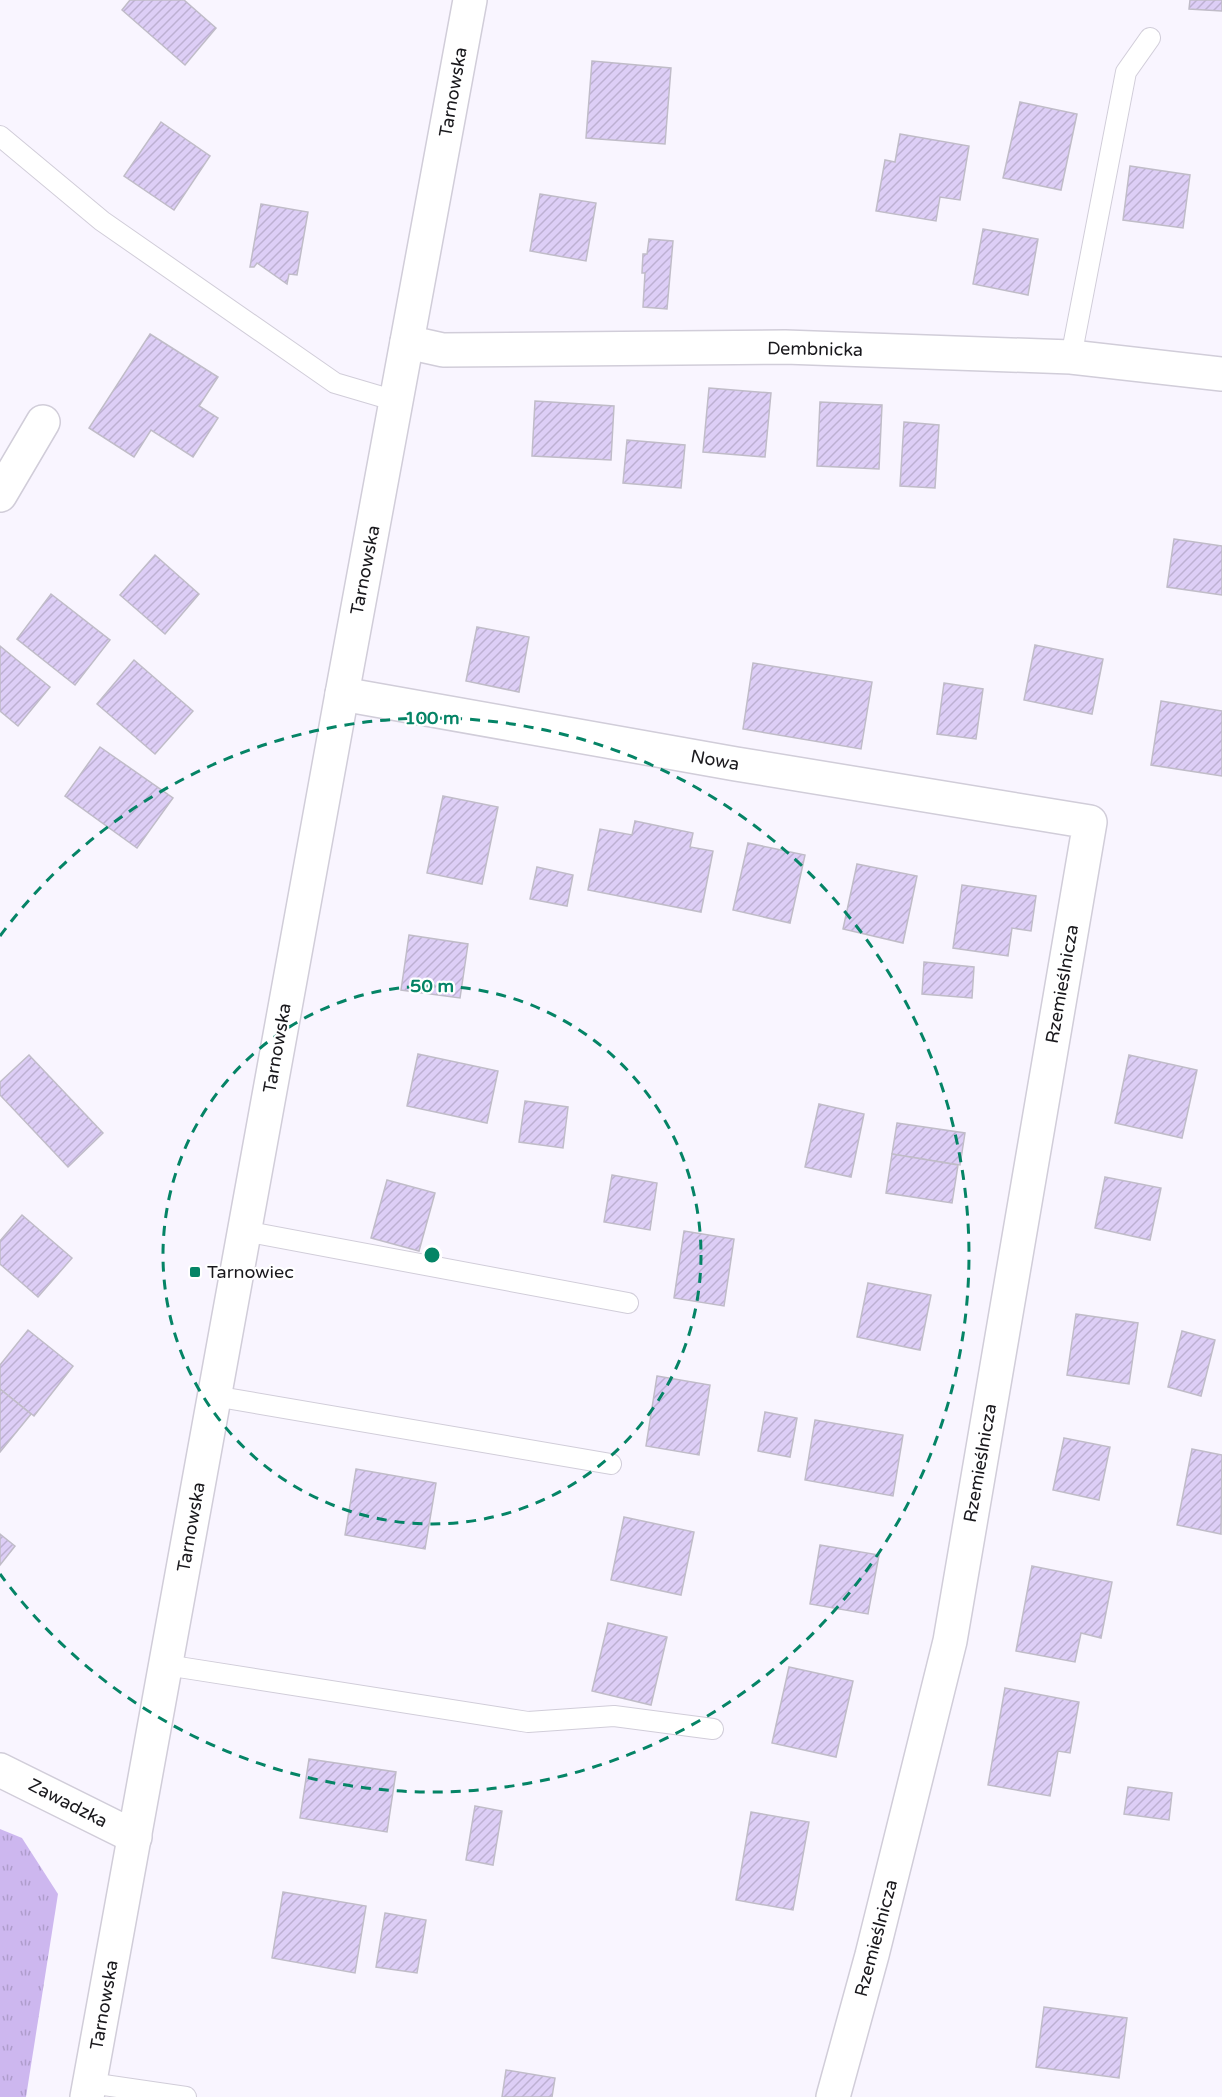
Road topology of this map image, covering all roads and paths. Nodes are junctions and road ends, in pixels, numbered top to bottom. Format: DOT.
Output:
graph roads {
  1 [pos="470,0"];
  2 [pos="1150,38"];
  3 [pos="0,136"];
  4 [pos="407,342"];
  5 [pos="1071,357"];
  6 [pos="1222,374"];
  7 [pos="396,401"];
  8 [pos="43,422"];
  9 [pos="0,495"];
  10 [pos="342,694"];
  11 [pos="1090,822"];
  12 [pos="244,1231"];
  13 [pos="628,1303"];
  14 [pos="214,1396"];
  15 [pos="610,1464"];
  16 [pos="166,1665"];
  17 [pos="712,1729"];
  18 [pos="0,1770"];
  19 [pos="135,1838"];
  20 [pos="89,2090"];
  21 [pos="186,2097"];
  22 [pos="833,2097"];
  1 -- 4 [label="street, Tarnowska"];
  2 -- 5 [label="lane"];
  3 -- 7 [label="lane"];
  4 -- 5 [label="street, Dembnicka"];
  4 -- 7 [label="street, Tarnowska"];
  5 -- 6 [label="street, Dembnicka"];
  7 -- 10 [label="street, Tarnowska"];
  8 -- 9 [label="street"];
  10 -- 11 [label="street, Nowa"];
  10 -- 12 [label="street, Tarnowska"];
  11 -- 22 [label="street, Rzemieślnicza"];
  12 -- 13 [label="lane"];
  12 -- 14 [label="street, Tarnowska"];
  14 -- 15 [label="lane"];
  14 -- 16 [label="street, Tarnowska"];
  16 -- 17 [label="lane"];
  16 -- 19 [label="street, Tarnowska"];
  18 -- 19 [label="street, Zawadzka"];
  19 -- 20 [label="street, Tarnowska"];
  20 -- 21 [label="lane"];
}
